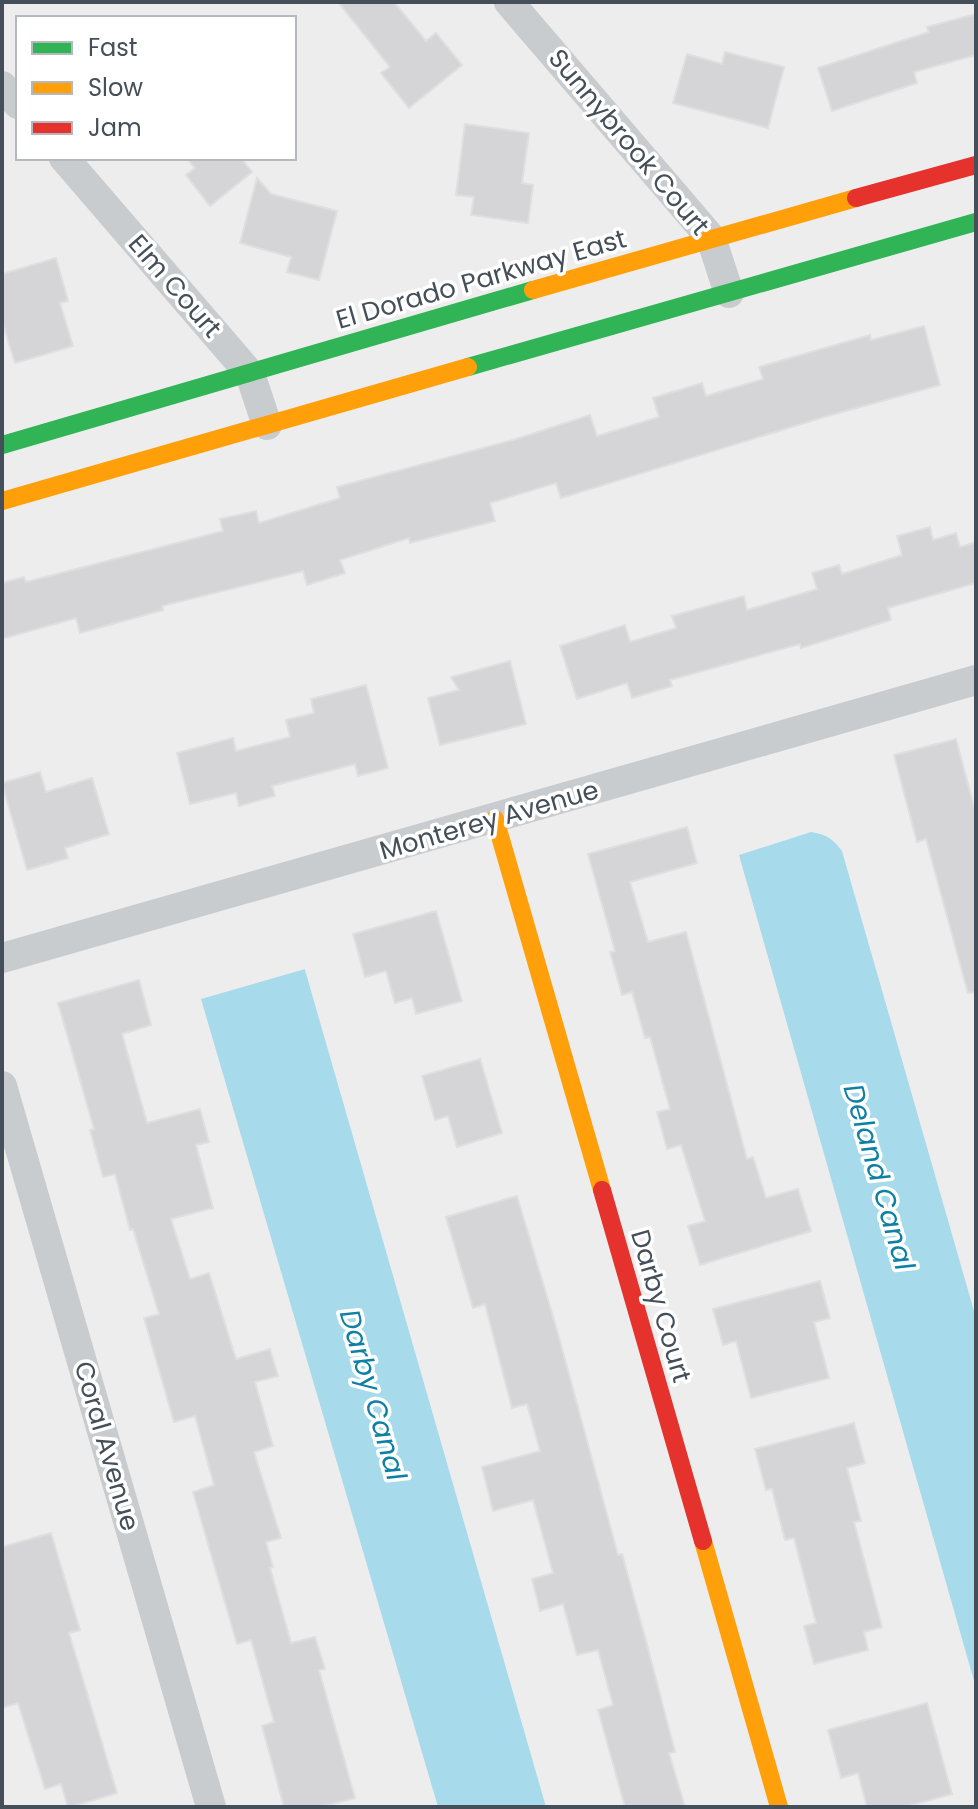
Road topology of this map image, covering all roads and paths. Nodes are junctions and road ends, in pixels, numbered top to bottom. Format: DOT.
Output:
graph roads {
  1 [pos="509,2"];
  2 [pos="2,86"];
  3 [pos="16,102"];
  4 [pos="66,160"];
  5 [pos="976,165"];
  6 [pos="976,222"];
  7 [pos="711,238"];
  8 [pos="729,293"];
  9 [pos="250,374"];
  10 [pos="267,425"];
  11 [pos="2,445"];
  12 [pos="2,501"];
  13 [pos="976,680"];
  14 [pos="495,819"];
  15 [pos="2,958"];
  16 [pos="2,1086"];
  17 [pos="211,1807"];
  18 [pos="779,1807"];
  1 -- 7 [label="street, Sunnybrook Court"];
  2 -- 3 [label="street"];
  4 -- 9 [label="street, Elm Court"];
  5 -- 7 [label="street, El Dorado Parkway East"];
  6 -- 8 [label="street"];
  7 -- 8 [label="street, Sunnybrook Court"];
  7 -- 9 [label="street, El Dorado Parkway East"];
  8 -- 10 [label="street"];
  9 -- 10 [label="street, Elm Court"];
  9 -- 11 [label="street, El Dorado Parkway East"];
  10 -- 12 [label="street"];
  13 -- 14 [label="street, Monterey Avenue"];
  14 -- 15 [label="street, Monterey Avenue"];
  14 -- 18 [label="street, Darby Court"];
  16 -- 17 [label="street, Coral Avenue"];
}
